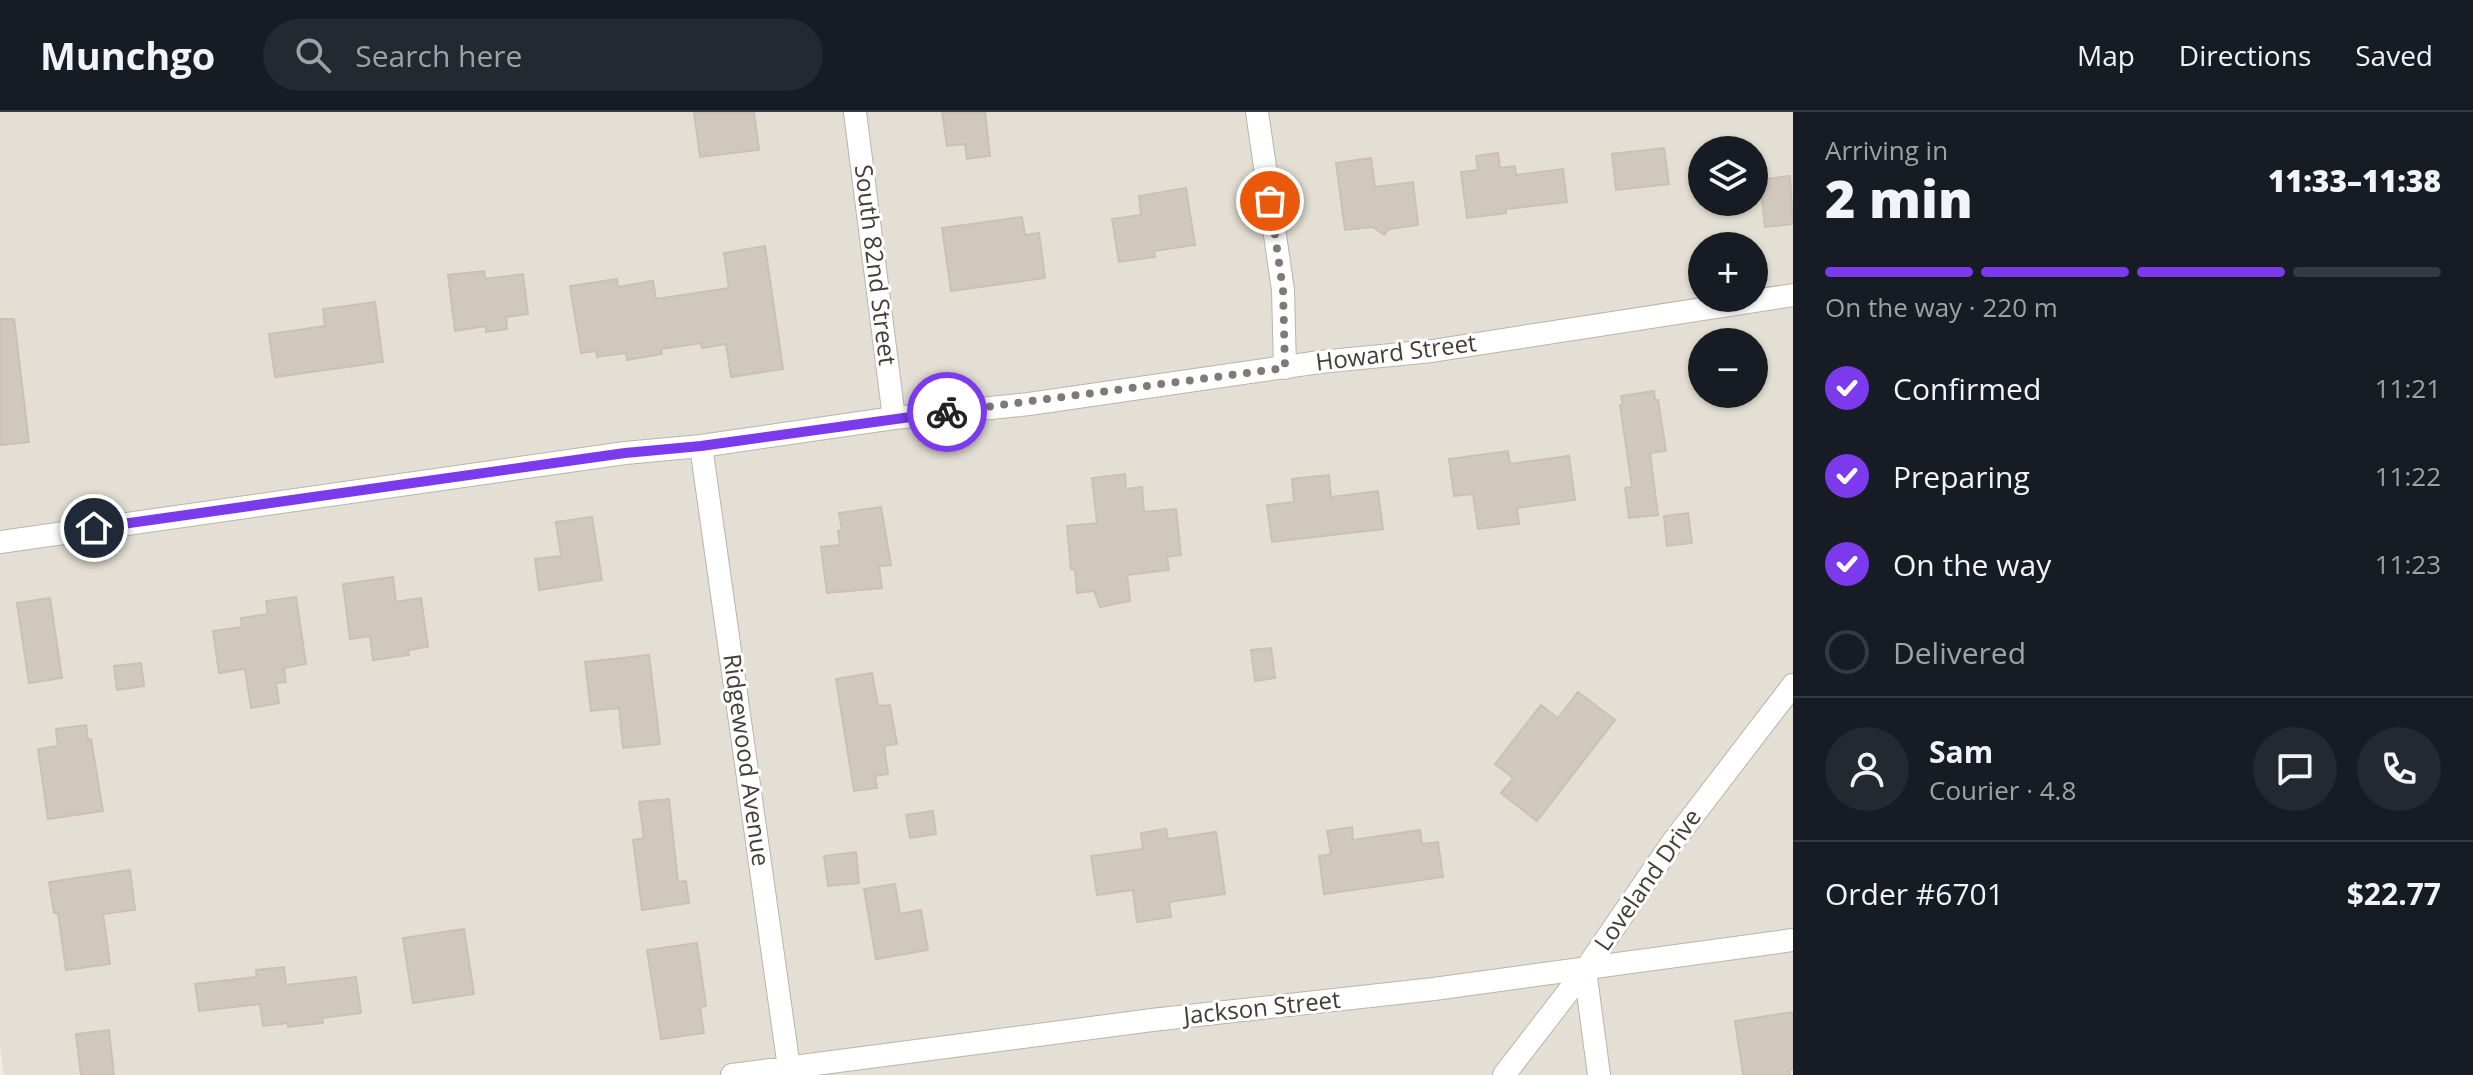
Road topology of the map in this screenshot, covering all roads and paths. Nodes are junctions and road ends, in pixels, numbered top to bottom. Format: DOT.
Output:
graph roads {
  1 [pos="855,112"];
  2 [pos="1257,112"];
  3 [pos="1793,295"];
  4 [pos="1285,368"];
  5 [pos="894,418"];
  6 [pos="701,446"];
  7 [pos="0,542"];
  8 [pos="1793,685"];
  9 [pos="1793,940"];
  10 [pos="1585,970"];
  11 [pos="790,1072"];
  12 [pos="732,1075"];
  13 [pos="1504,1075"];
  14 [pos="1599,1075"];
  1 -- 5 [label="street, South 82nd Street"];
  2 -- 4 [label="street"];
  3 -- 4 [label="street, Howard Street"];
  4 -- 5 [label="street, Howard Street"];
  5 -- 6 [label="street, Howard Street"];
  6 -- 7 [label="street, Howard Street"];
  6 -- 11 [label="street, Ridgewood Avenue"];
  8 -- 10 [label="street, Loveland Drive"];
  9 -- 10 [label="street, Jackson Street"];
  10 -- 11 [label="street, Jackson Street"];
  10 -- 13 [label="street, Loveland Drive"];
  10 -- 14 [label="street"];
  11 -- 12 [label="street, Jackson Street"];
}
